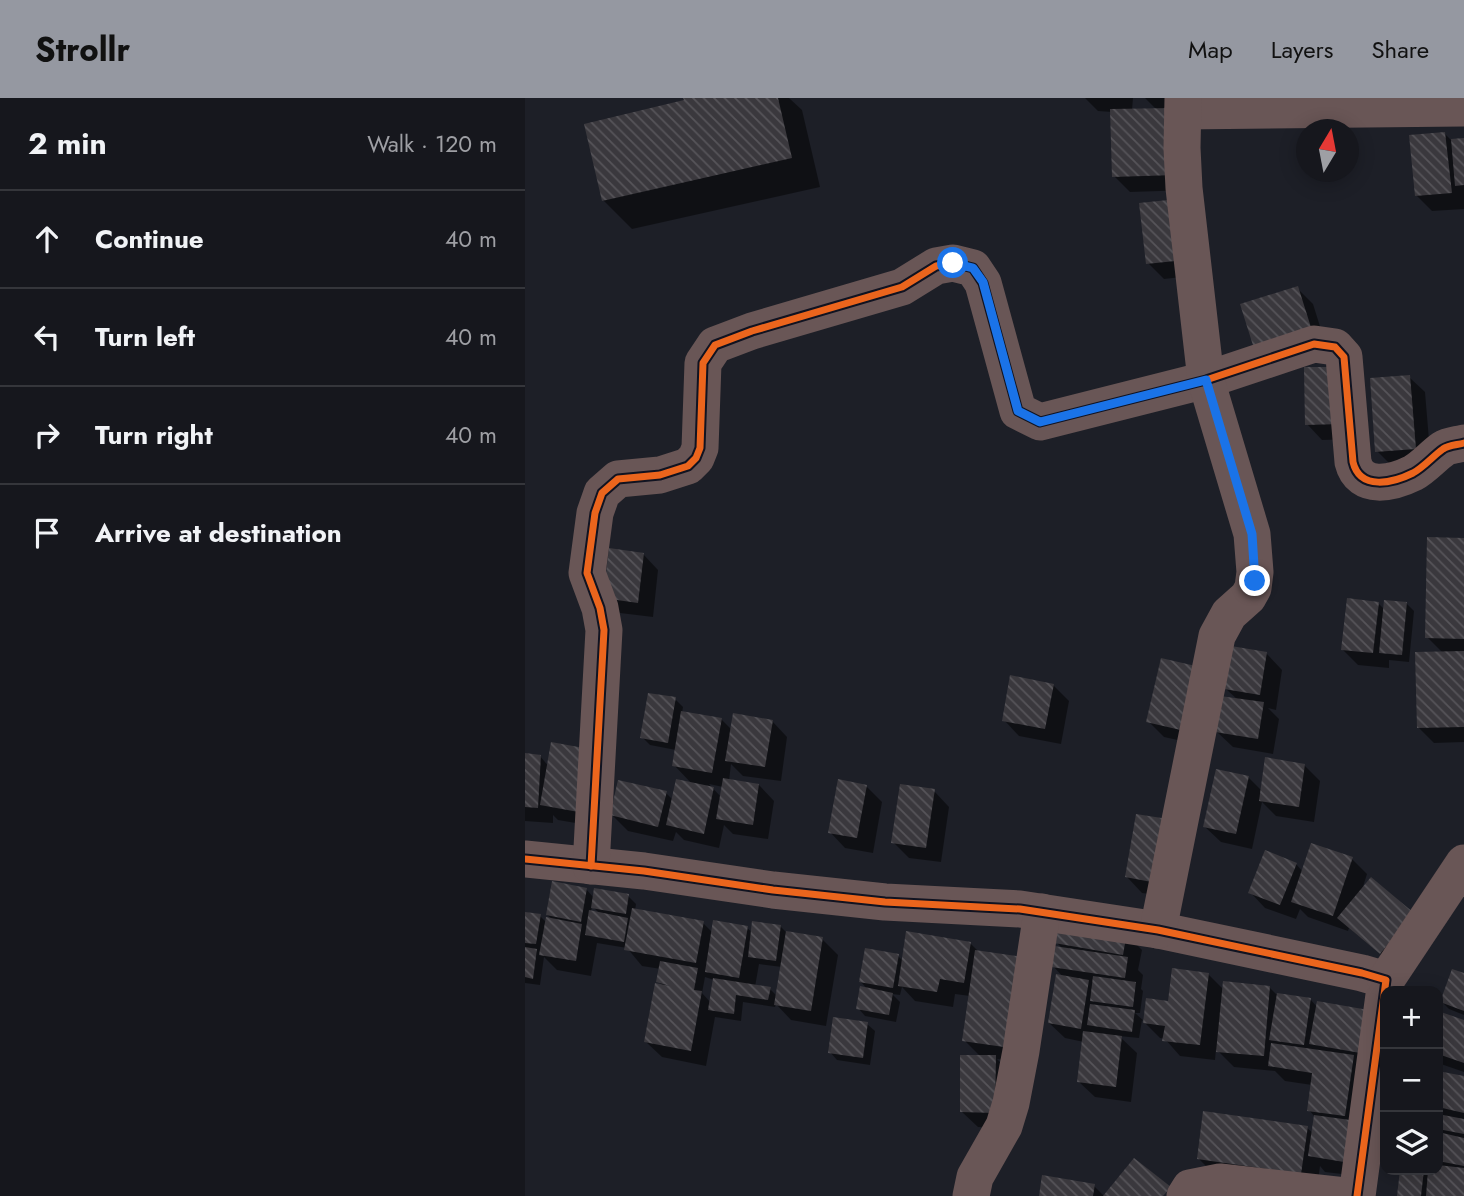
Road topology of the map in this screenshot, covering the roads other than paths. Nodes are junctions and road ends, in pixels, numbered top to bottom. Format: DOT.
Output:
graph roads {
  1 [pos="1183,105"];
  2 [pos="1464,108"];
  3 [pos="1206,380"];
  4 [pos="1464,443"];
  5 [pos="525,859"];
  6 [pos="1464,863"];
  7 [pos="591,866"];
  8 [pos="1042,912"];
  9 [pos="1158,930"];
  10 [pos="1386,980"];
  11 [pos="971,1196"];
  12 [pos="1185,1196"];
  13 [pos="1345,1196"];
  14 [pos="1357,1196"];
  1 -- 2 [label="street"];
  1 -- 3 [label="street"];
  3 -- 4 [label="street"];
  3 -- 7 [label="street"];
  3 -- 9 [label="street"];
  5 -- 7 [label="street"];
  6 -- 10 [label="street"];
  7 -- 8 [label="street"];
  8 -- 9 [label="street"];
  8 -- 11 [label="street"];
  9 -- 10 [label="street"];
  10 -- 14 [label="street"];
  12 -- 13 [label="street"];
}
